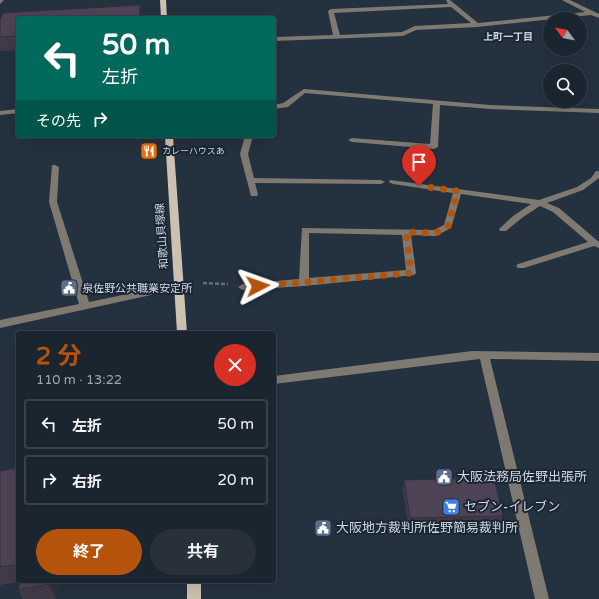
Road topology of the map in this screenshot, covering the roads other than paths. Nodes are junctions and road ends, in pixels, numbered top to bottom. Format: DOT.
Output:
graph roads {
  1 [pos="164,0"];
  2 [pos="447,0"];
  3 [pos="565,0"];
  4 [pos="452,5"];
  5 [pos="591,13"];
  6 [pos="164,16"];
  7 [pos="599,16"];
  8 [pos="477,25"];
  9 [pos="337,36"];
  10 [pos="276,39"];
  11 [pos="437,103"];
  12 [pos="276,107"];
  13 [pos="16,111"];
  14 [pos="599,111"];
  15 [pos="0,113"];
  16 [pos="169,138"];
  17 [pos="248,138"];
  18 [pos="352,140"];
  19 [pos="55,167"];
  20 [pos="599,173"];
  21 [pos="251,180"];
  22 [pos="381,182"];
  23 [pos="393,182"];
  24 [pos="458,191"];
  25 [pos="254,194"];
  26 [pos="540,203"];
  27 [pos="503,229"];
  28 [pos="406,232"];
  29 [pos="597,245"];
  30 [pos="521,266"];
  31 [pos="304,283"];
  32 [pos="180,286"];
  33 [pos="244,287"];
  34 [pos="85,306"];
  35 [pos="0,324"];
  36 [pos="182,331"];
  37 [pos="484,355"];
  38 [pos="599,357"];
  39 [pos="276,380"];
  40 [pos="194,583"];
  41 [pos="194,599"];
  42 [pos="542,599"];
  1 -- 6 [label="main road"];
  2 -- 4 [label="street"];
  3 -- 5 [label="street"];
  4 -- 8 [label="street"];
  4 -- 9 [label="street"];
  5 -- 7 [label="street"];
  5 -- 8 [label="street"];
  8 -- 9 [label="street"];
  9 -- 10 [label="street"];
  11 -- 12 [label="street"];
  11 -- 14 [label="street"];
  11 -- 18 [label="street"];
  13 -- 15 [label="street"];
  16 -- 32 [label="main road, 和歌山貝塚線"];
  17 -- 21 [label="street"];
  19 -- 34 [label="street"];
  20 -- 26 [label="street"];
  21 -- 22 [label="street"];
  21 -- 25 [label="street"];
  23 -- 24 [label="street"];
  24 -- 26 [label="street"];
  24 -- 28 [label="street"];
  26 -- 27 [label="street"];
  26 -- 29 [label="street"];
  28 -- 31 [label="street"];
  28 -- 31 [label="street"];
  29 -- 30 [label="street"];
  31 -- 33 [label="street"];
  32 -- 34 [label="street"];
  32 -- 36 [label="main road, 和歌山貝塚線"];
  34 -- 35 [label="street"];
  37 -- 38 [label="street"];
  37 -- 39 [label="street"];
  37 -- 42 [label="street"];
  40 -- 41 [label="main road"];
}
